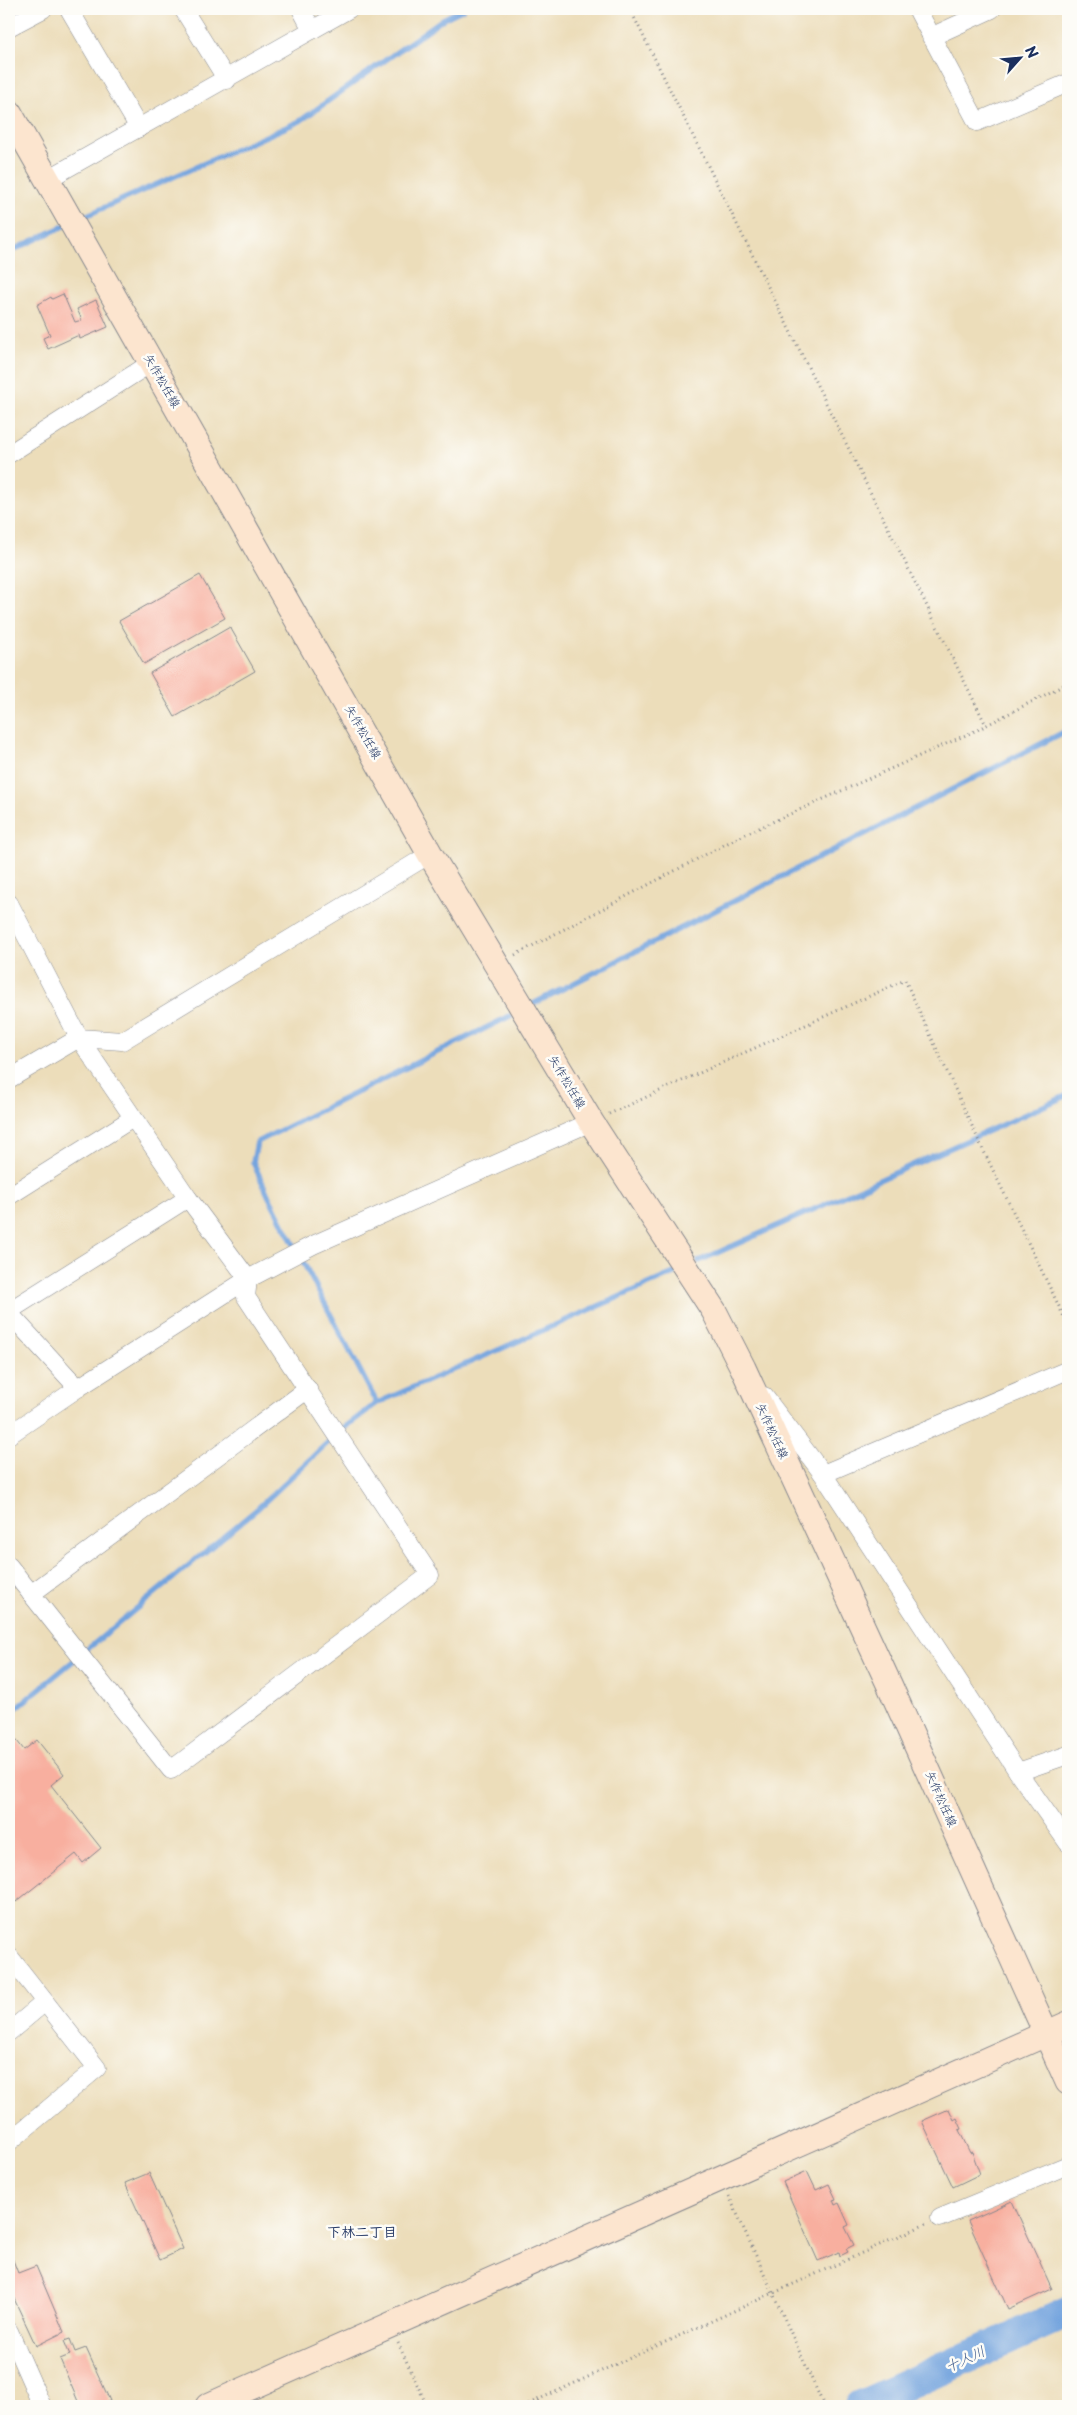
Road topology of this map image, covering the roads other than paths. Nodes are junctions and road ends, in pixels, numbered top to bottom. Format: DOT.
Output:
graph roads {
  1 [pos="43,9"];
  2 [pos="69,9"];
  3 [pos="183,9"];
  4 [pos="300,9"];
  5 [pos="349,9"];
  6 [pos="917,9"];
  7 [pos="992,9"];
  8 [pos="9,28"];
  9 [pos="312,30"];
  10 [pos="931,37"];
  11 [pos="227,80"];
  12 [pos="1068,83"];
  13 [pos="9,112"];
  14 [pos="139,128"];
  15 [pos="48,179"];
  16 [pos="151,363"];
  17 [pos="9,454"];
  18 [pos="430,854"];
  19 [pos="9,903"];
  20 [pos="79,1038"];
  21 [pos="9,1079"];
  22 [pos="133,1118"];
  23 [pos="590,1122"];
  24 [pos="9,1196"];
  25 [pos="188,1198"];
  26 [pos="248,1278"];
  27 [pos="9,1312"];
  28 [pos="743,1368"];
  29 [pos="1068,1370"];
  30 [pos="78,1388"];
  31 [pos="308,1389"];
  32 [pos="9,1435"];
  33 [pos="823,1474"];
  34 [pos="9,1566"];
  35 [pos="31,1594"];
  36 [pos="1068,1755"];
  37 [pos="1018,1772"];
  38 [pos="1068,1843"];
  39 [pos="9,1956"];
  40 [pos="45,2002"];
  41 [pos="1058,2029"];
  42 [pos="9,2032"];
  43 [pos="1068,2082"];
  44 [pos="9,2142"];
  45 [pos="1068,2165"];
  46 [pos="940,2218"];
  47 [pos="9,2331"];
  48 [pos="42,2406"];
  49 [pos="208,2406"];
  1 -- 8 [label="street"];
  2 -- 14 [label="street"];
  3 -- 11 [label="street"];
  4 -- 9 [label="street"];
  5 -- 9 [label="street"];
  6 -- 10 [label="street"];
  7 -- 10 [label="street"];
  9 -- 11 [label="street"];
  10 -- 12 [label="street"];
  11 -- 14 [label="street"];
  13 -- 15 [label="main road, 矢作松任線"];
  14 -- 15 [label="street"];
  15 -- 16 [label="main road, 矢作松任線"];
  16 -- 17 [label="street"];
  16 -- 18 [label="main road, 矢作松任線"];
  18 -- 20 [label="street"];
  18 -- 23 [label="main road, 矢作松任線"];
  19 -- 20 [label="street"];
  20 -- 21 [label="street"];
  20 -- 22 [label="street"];
  22 -- 24 [label="street"];
  22 -- 25 [label="street"];
  23 -- 26 [label="street"];
  23 -- 28 [label="main road, 矢作松任線"];
  25 -- 26 [label="street"];
  25 -- 27 [label="street"];
  26 -- 30 [label="street"];
  26 -- 31 [label="street"];
  27 -- 30 [label="street"];
  28 -- 33 [label="street"];
  28 -- 41 [label="main road, 矢作松任線"];
  29 -- 33 [label="street"];
  30 -- 32 [label="street"];
  31 -- 35 [label="street"];
  31 -- 35 [label="street"];
  33 -- 37 [label="street"];
  34 -- 35 [label="street"];
  36 -- 37 [label="street"];
  37 -- 38 [label="street"];
  39 -- 40 [label="street"];
  40 -- 42 [label="street"];
  40 -- 44 [label="street"];
  41 -- 43 [label="main road, 矢作松任線"];
  41 -- 49 [label="main road"];
  45 -- 46 [label="street"];
  47 -- 48 [label="street"];
}
